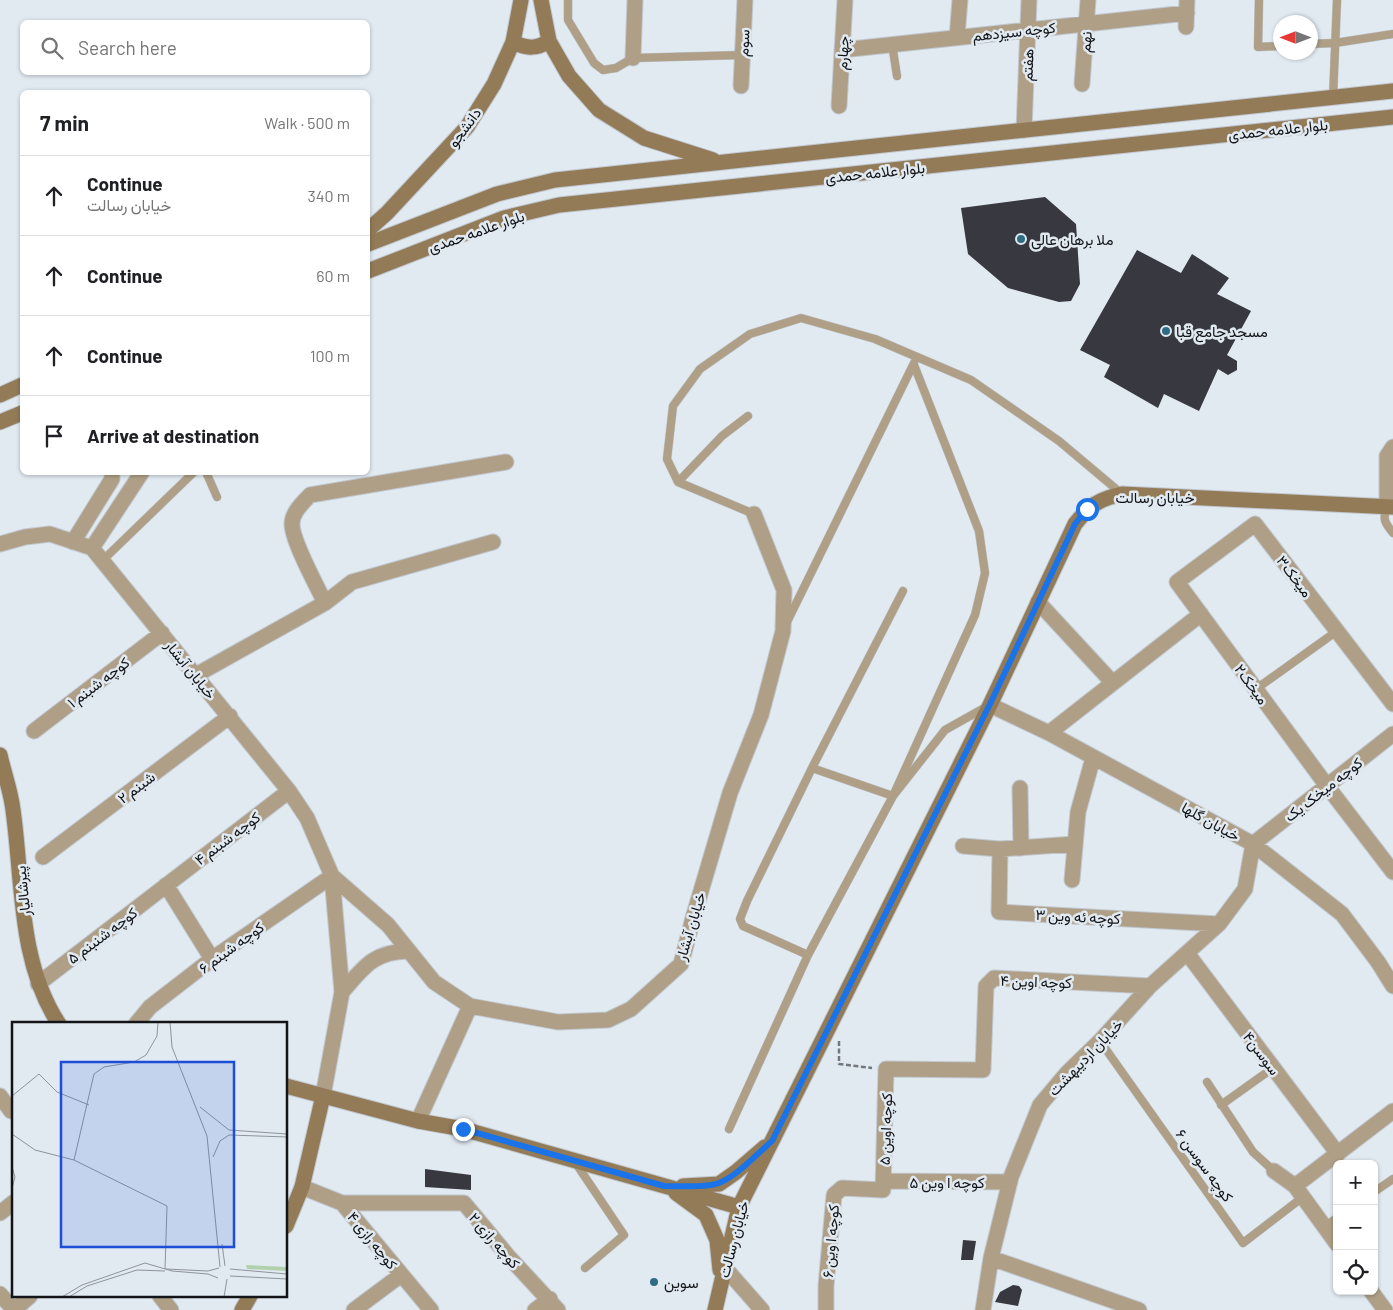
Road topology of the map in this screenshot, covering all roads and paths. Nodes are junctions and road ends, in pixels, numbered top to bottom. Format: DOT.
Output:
graph roads {
  1 [pos="521,0"];
  2 [pos="541,0"];
  3 [pos="568,0"];
  4 [pos="635,0"];
  5 [pos="745,0"];
  6 [pos="845,0"];
  7 [pos="960,0"];
  8 [pos="1029,0"];
  9 [pos="1088,0"];
  10 [pos="1259,0"];
  11 [pos="1337,0"];
  12 [pos="1186,13"];
  13 [pos="1086,23"];
  14 [pos="1028,30"];
  15 [pos="1393,34"];
  16 [pos="957,37"];
  17 [pos="549,41"];
  18 [pos="514,42"];
  19 [pos="1335,43"];
  20 [pos="892,44"];
  21 [pos="1318,44"];
  22 [pos="1273,46"];
  23 [pos="842,50"];
  24 [pos="742,54"];
  25 [pos="632,58"];
  26 [pos="897,76"];
  27 [pos="1082,84"];
  28 [pos="741,86"];
  29 [pos="1393,91"];
  30 [pos="1333,98"];
  31 [pos="839,106"];
  32 [pos="1393,117"];
  33 [pos="1024,130"];
  34 [pos="719,162"];
  35 [pos="370,228"];
  36 [pos="370,243"];
  37 [pos="370,270"];
  38 [pos="918,357"];
  39 [pos="914,365"];
  40 [pos="20,387"];
  41 [pos="0,395"];
  42 [pos="20,414"];
  43 [pos="748,416"];
  44 [pos="0,422"];
  45 [pos="1393,447"];
  46 [pos="506,462"];
  47 [pos="112,475"];
  48 [pos="140,475"];
  49 [pos="191,475"];
  50 [pos="207,475"];
  51 [pos="678,482"];
  52 [pos="1122,494"];
  53 [pos="217,497"];
  54 [pos="1390,507"];
  55 [pos="754,514"];
  56 [pos="1393,533"];
  57 [pos="73,542"];
  58 [pos="493,542"];
  59 [pos="0,544"];
  60 [pos="92,548"];
  61 [pos="102,561"];
  62 [pos="1177,582"];
  63 [pos="903,591"];
  64 [pos="1038,602"];
  65 [pos="325,604"];
  66 [pos="1201,614"];
  67 [pos="783,631"];
  68 [pos="1337,631"];
  69 [pos="162,633"];
  70 [pos="196,675"];
  71 [pos="1113,683"];
  72 [pos="1256,689"];
  73 [pos="990,704"];
  74 [pos="1393,704"];
  75 [pos="230,716"];
  76 [pos="34,730"];
  77 [pos="1049,733"];
  78 [pos="1393,734"];
  79 [pos="0,755"];
  80 [pos="1093,758"];
  81 [pos="812,768"];
  82 [pos="1327,786"];
  83 [pos="1020,788"];
  84 [pos="289,791"];
  85 [pos="894,796"];
  86 [pos="1074,844"];
  87 [pos="1253,844"];
  88 [pos="963,846"];
  89 [pos="1021,848"];
  90 [pos="1000,849"];
  91 [pos="43,857"];
  92 [pos="1393,872"];
  93 [pos="332,876"];
  94 [pos="1072,880"];
  95 [pos="166,886"];
  96 [pos="1219,924"];
  97 [pos="408,951"];
  98 [pos="1188,953"];
  99 [pos="808,955"];
  100 [pos="212,959"];
  101 [pos="38,984"];
  102 [pos="1150,986"];
  103 [pos="1393,986"];
  104 [pos="342,992"];
  105 [pos="470,1006"];
  106 [pos="58,1022"];
  107 [pos="138,1022"];
  108 [pos="839,1036"];
  109 [pos="1100,1041"];
  110 [pos="1274,1068"];
  111 [pos="886,1069"];
  112 [pos="1207,1082"];
  113 [pos="288,1087"];
  114 [pos="0,1096"];
  115 [pos="323,1096"];
  116 [pos="1221,1104"];
  117 [pos="12,1111"];
  118 [pos="1393,1111"];
  119 [pos="418,1121"];
  120 [pos="729,1129"];
  121 [pos="772,1141"];
  122 [pos="1338,1154"];
  123 [pos="574,1160"];
  124 [pos="1274,1171"];
  125 [pos="1393,1179"];
  126 [pos="1010,1182"];
  127 [pos="664,1186"];
  128 [pos="883,1186"];
  129 [pos="302,1187"];
  130 [pos="1378,1189"];
  131 [pos="1299,1192"];
  132 [pos="342,1203"];
  133 [pos="12,1204"];
  134 [pos="738,1207"];
  135 [pos="0,1213"];
  136 [pos="288,1221"];
  137 [pos="1331,1222"];
  138 [pos="991,1258"];
  139 [pos="585,1268"];
  140 [pos="401,1275"];
  141 [pos="723,1275"];
  142 [pos="0,1294"];
  143 [pos="1374,1295"];
  144 [pos="28,1298"];
  145 [pos="162,1298"];
  146 [pos="249,1298"];
  147 [pos="554,1304"];
  148 [pos="14,1310"];
  149 [pos="171,1310"];
  150 [pos="242,1310"];
  151 [pos="354,1310"];
  152 [pos="431,1310"];
  153 [pos="535,1310"];
  154 [pos="715,1310"];
  155 [pos="762,1310"];
  156 [pos="826,1310"];
  157 [pos="983,1310"];
  158 [pos="1139,1310"];
  159 [pos="1385,1310"];
  1 -- 18 [label="street, دانشجو"];
  2 -- 17 [label="street"];
  3 -- 25 [label="lane"];
  4 -- 25 [label="street"];
  5 -- 24 [label="street, سوم"];
  6 -- 23 [label="street, چهارم"];
  7 -- 16 [label="street"];
  8 -- 14 [label="street, هفتم"];
  9 -- 13 [label="street, نهم"];
  10 -- 22 [label="lane"];
  11 -- 19 [label="lane"];
  12 -- 13 [label="street, کوچه سیزدهم"];
  13 -- 14 [label="street, کوچه سیزدهم"];
  13 -- 27 [label="street, نهم"];
  14 -- 16 [label="street, کوچه سیزدهم"];
  14 -- 33 [label="street, هفتم"];
  15 -- 19 [label="lane"];
  16 -- 20 [label="street, کوچه سیزدهم"];
  17 -- 18 [label="street"];
  17 -- 34 [label="street"];
  18 -- 35 [label="street, دانشجو"];
  19 -- 21 [label="lane"];
  19 -- 30 [label="lane"];
  20 -- 23 [label="street, کوچه سیزدهم"];
  20 -- 26 [label="lane"];
  23 -- 31 [label="street, چهارم"];
  24 -- 25 [label="lane"];
  24 -- 28 [label="street, سوم"];
  29 -- 30 [label="street, بلوار علامه حمدی"];
  30 -- 33 [label="street, بلوار علامه حمدی"];
  32 -- 37 [label="street, بلوار علامه حمدی"];
  33 -- 34 [label="street, بلوار علامه حمدی"];
  34 -- 36 [label="street, بلوار علامه حمدی"];
  38 -- 39 [label="lane"];
  38 -- 51 [label="lane"];
  38 -- 52 [label="lane"];
  39 -- 67 [label="lane"];
  39 -- 85 [label="lane"];
  40 -- 41 [label="street"];
  42 -- 44 [label="street"];
  43 -- 51 [label="lane"];
  45 -- 54 [label="street"];
  46 -- 65 [label="street"];
  47 -- 57 [label="street"];
  48 -- 60 [label="street"];
  49 -- 61 [label="lane"];
  50 -- 53 [label="lane"];
  51 -- 55 [label="lane"];
  52 -- 54 [label="street, خیابان رسالت"];
  52 -- 64 [label="street, خیابان رسالت"];
  54 -- 56 [label="lane"];
  55 -- 67 [label="street, خیابان آبشار"];
  57 -- 59 [label="street"];
  57 -- 60 [label="street"];
  58 -- 65 [label="street"];
  60 -- 61 [label="street, خیابان آبشار"];
  61 -- 69 [label="street, خیابان آبشار"];
  62 -- 66 [label="street, میخک۲"];
  62 -- 68 [label="street, میخک۳"];
  63 -- 81 [label="lane"];
  64 -- 71 [label="street"];
  64 -- 73 [label="street, خیابان رسالت"];
  65 -- 70 [label="street"];
  66 -- 71 [label="street"];
  66 -- 72 [label="street, میخک۲"];
  67 -- 105 [label="street, خیابان آبشار"];
  68 -- 72 [label="lane"];
  68 -- 74 [label="street, میخک۳"];
  69 -- 70 [label="street, خیابان آبشار"];
  69 -- 76 [label="street, کوچه شبنم ۱"];
  70 -- 75 [label="street, خیابان آبشار"];
  71 -- 77 [label="street"];
  72 -- 82 [label="street, میخک۲"];
  73 -- 77 [label="street, خیابان گلها"];
  73 -- 85 [label="lane"];
  73 -- 121 [label="street, خیابان رسالت"];
  75 -- 84 [label="street, خیابان آبشار"];
  75 -- 91 [label="street, شبنم ۲"];
  77 -- 80 [label="street, خیابان گلها"];
  78 -- 82 [label="street, کوچه میخک یک"];
  79 -- 101 [label="street, پیرشالیار"];
  80 -- 86 [label="street"];
  80 -- 87 [label="street, خیابان گلها"];
  81 -- 85 [label="lane"];
  81 -- 99 [label="lane"];
  82 -- 87 [label="street, کوچه میخک یک"];
  82 -- 92 [label="street, میخک۲"];
  83 -- 89 [label="street"];
  84 -- 93 [label="street, خیابان آبشار"];
  84 -- 95 [label="street, کوچه شبنم ۴"];
  85 -- 99 [label="lane"];
  86 -- 89 [label="street"];
  86 -- 94 [label="street"];
  87 -- 96 [label="street, خیابان اردیبهشت"];
  87 -- 103 [label="street, خیابان گلها"];
  88 -- 90 [label="street"];
  89 -- 90 [label="street"];
  90 -- 96 [label="street, کوچه ئه وین ۳"];
  93 -- 97 [label="street, خیابان آبشار"];
  93 -- 100 [label="street, کوچه شبنم ۶"];
  93 -- 104 [label="street, خیابان آبشار"];
  95 -- 100 [label="street"];
  95 -- 101 [label="street, کوچه شنبنم ۵"];
  96 -- 98 [label="street, خیابان اردیبهشت"];
  97 -- 104 [label="street"];
  97 -- 105 [label="street, خیابان آبشار"];
  98 -- 102 [label="street, خیابان اردیبهشت"];
  98 -- 110 [label="street, سوسن۴"];
  99 -- 120 [label="lane"];
  100 -- 107 [label="street, کوچه شبنم ۶"];
  101 -- 106 [label="street, پیرشالیار"];
  102 -- 109 [label="street, خیابان اردیبهشت"];
  102 -- 111 [label="street, کوچه اوین ۴"];
  104 -- 115 [label="street, خیابان آبشار"];
  105 -- 119 [label="street"];
  108 -- 111 [label="path"];
  109 -- 126 [label="street, خیابان اردیبهشت"];
  109 -- 131 [label="lane, کوچه سوسن ۶"];
  110 -- 116 [label="lane"];
  110 -- 122 [label="street, سوسن۴"];
  111 -- 128 [label="street, کوچه اوین ۵"];
  112 -- 116 [label="lane"];
  113 -- 115 [label="street"];
  114 -- 117 [label="street"];
  115 -- 119 [label="street"];
  115 -- 129 [label="street"];
  116 -- 124 [label="lane"];
  118 -- 122 [label="street"];
  119 -- 123 [label="street"];
  121 -- 127 [label="street"];
  121 -- 134 [label="street, خیابان رسالت"];
  122 -- 131 [label="street"];
  123 -- 127 [label="street"];
  123 -- 139 [label="lane"];
  124 -- 131 [label="street"];
  125 -- 130 [label="lane"];
  126 -- 128 [label="street, کوچه ا وین ۵"];
  126 -- 138 [label="street, خیابان اردیبهشت"];
  127 -- 134 [label="street"];
  127 -- 141 [label="street"];
  128 -- 156 [label="street, کوچه ا وین ۶"];
  129 -- 132 [label="street, کوچه رازی ۴"];
  129 -- 136 [label="street"];
  131 -- 137 [label="street"];
  132 -- 140 [label="street, کوچه رازی ۴"];
  132 -- 147 [label="street, کوچه رازی ۲"];
  133 -- 135 [label="street"];
  134 -- 141 [label="street, خیابان رسالت"];
  138 -- 157 [label="street, خیابان اردیبهشت"];
  138 -- 158 [label="street"];
  140 -- 151 [label="street"];
  140 -- 152 [label="street, کوچه رازی ۴"];
  141 -- 154 [label="street, خیابان رسالت"];
  141 -- 155 [label="street"];
  142 -- 148 [label="street"];
  143 -- 159 [label="street"];
  144 -- 148 [label="street"];
  145 -- 149 [label="street"];
  146 -- 150 [label="street"];
  147 -- 153 [label="street"];
}
